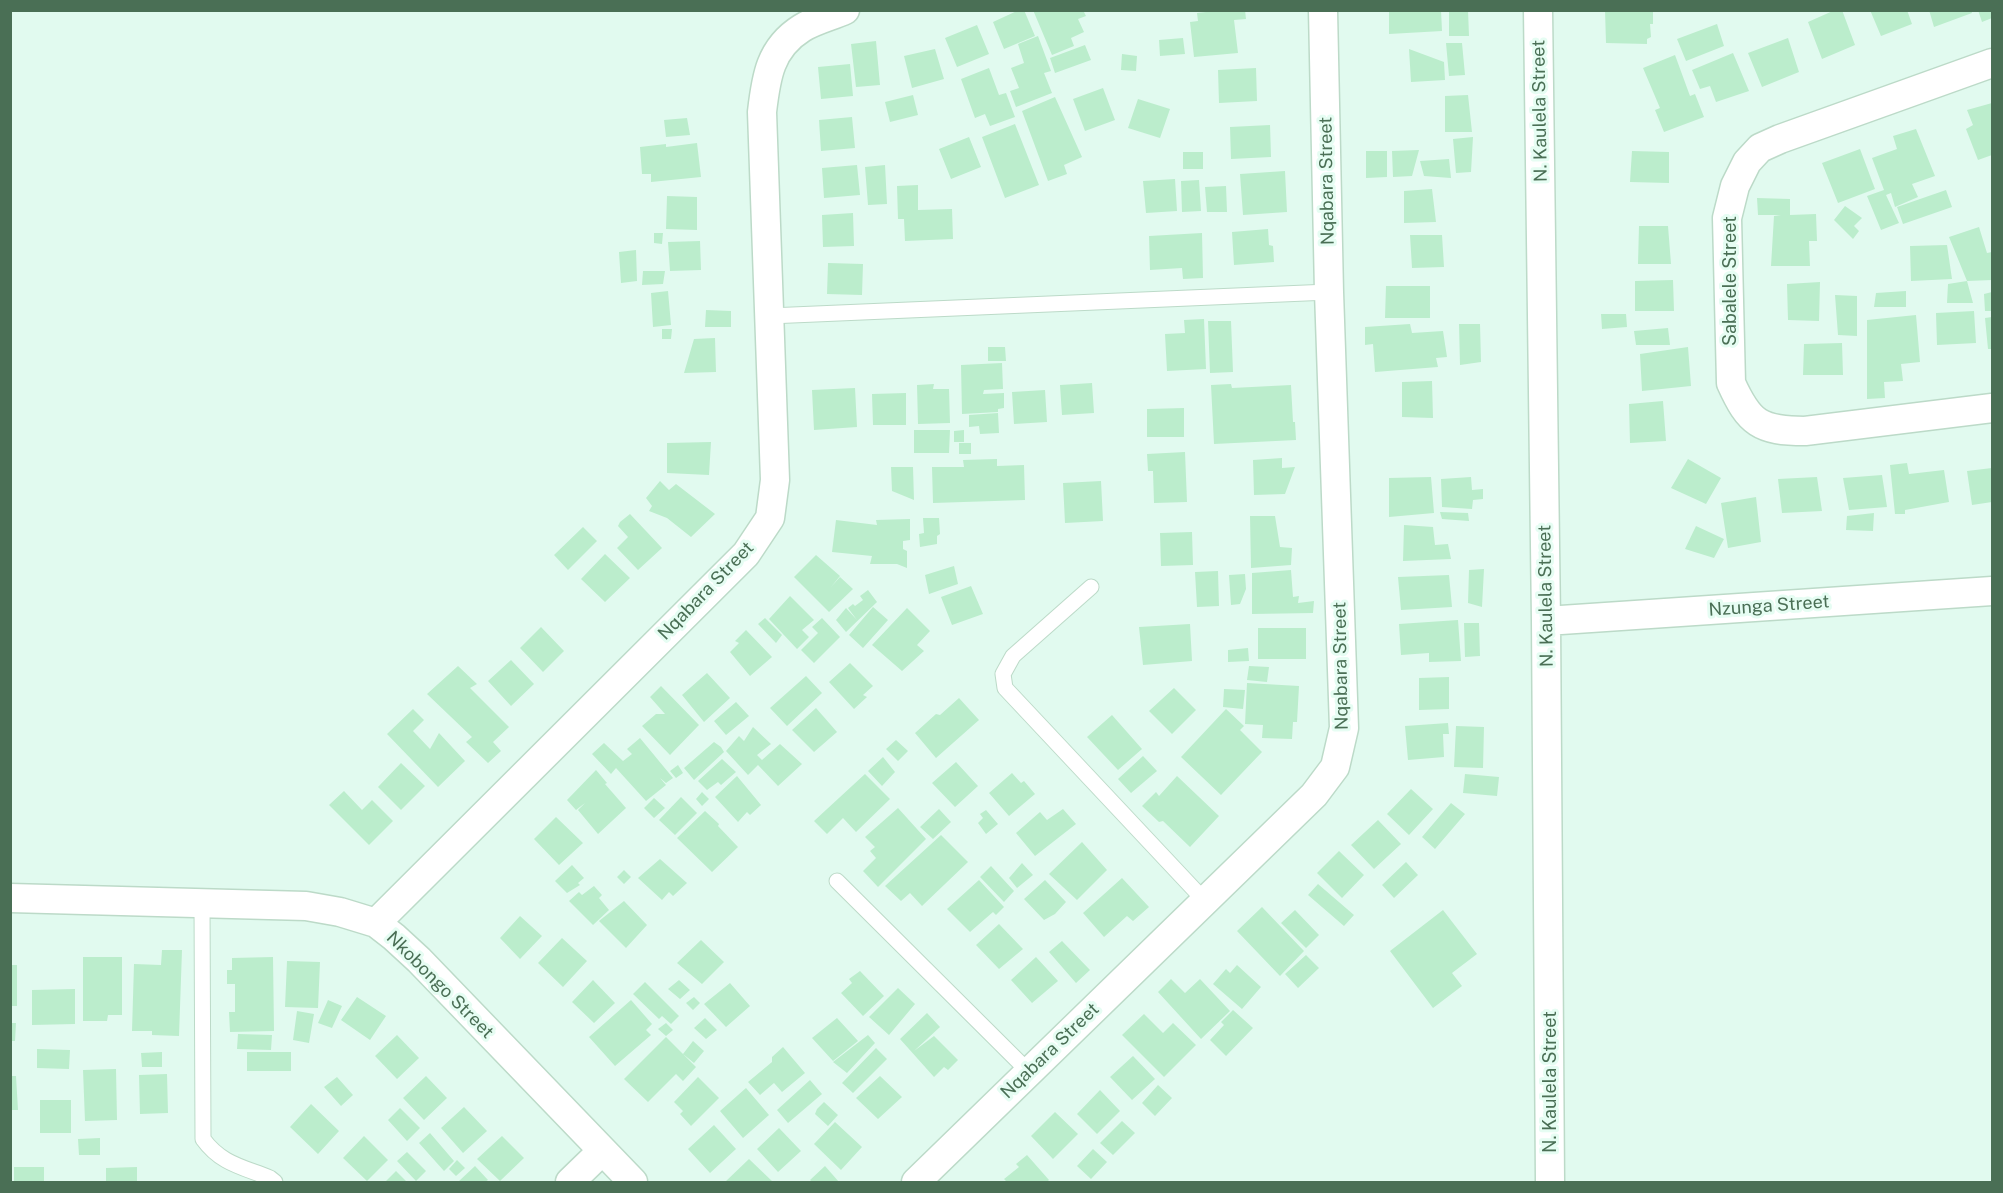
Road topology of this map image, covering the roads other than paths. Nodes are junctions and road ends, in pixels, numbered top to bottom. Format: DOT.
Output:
graph roads {
  1 [pos="845,10"];
  2 [pos="1323,10"];
  3 [pos="1538,10"];
  4 [pos="800,19"];
  5 [pos="1992,63"];
  6 [pos="1329,292"];
  7 [pos="769,316"];
  8 [pos="1992,408"];
  9 [pos="1090,587"];
  10 [pos="1992,591"];
  11 [pos="1546,621"];
  12 [pos="837,881"];
  13 [pos="10,898"];
  14 [pos="1204,900"];
  15 [pos="202,903"];
  16 [pos="376,923"];
  17 [pos="1029,1072"];
  18 [pos="602,1151"];
  19 [pos="275,1182"];
  20 [pos="570,1182"];
  21 [pos="633,1182"];
  22 [pos="916,1182"];
  23 [pos="1550,1182"];
  1 -- 4 [label="street, Nqabara Street"];
  2 -- 6 [label="street, Nqabara Street"];
  3 -- 11 [label="street, N. Kaulela Street"];
  4 -- 7 [label="street, Nqabara Street"];
  5 -- 8 [label="street, Sabalele Street"];
  6 -- 7 [label="lane"];
  6 -- 14 [label="street, Nqabara Street"];
  7 -- 16 [label="street, Nqabara Street"];
  9 -- 14 [label="lane"];
  10 -- 11 [label="street, Nzunga Street"];
  11 -- 23 [label="street, N. Kaulela Street"];
  12 -- 17 [label="lane"];
  13 -- 15 [label="street, Nkobongo Street"];
  14 -- 17 [label="street, Nqabara Street"];
  15 -- 16 [label="street, Nkobongo Street"];
  15 -- 19 [label="lane"];
  16 -- 18 [label="street, Nkobongo Street"];
  17 -- 22 [label="street, Nqabara Street"];
  18 -- 20 [label="street"];
  18 -- 21 [label="street, Nkobongo Street"];
}
